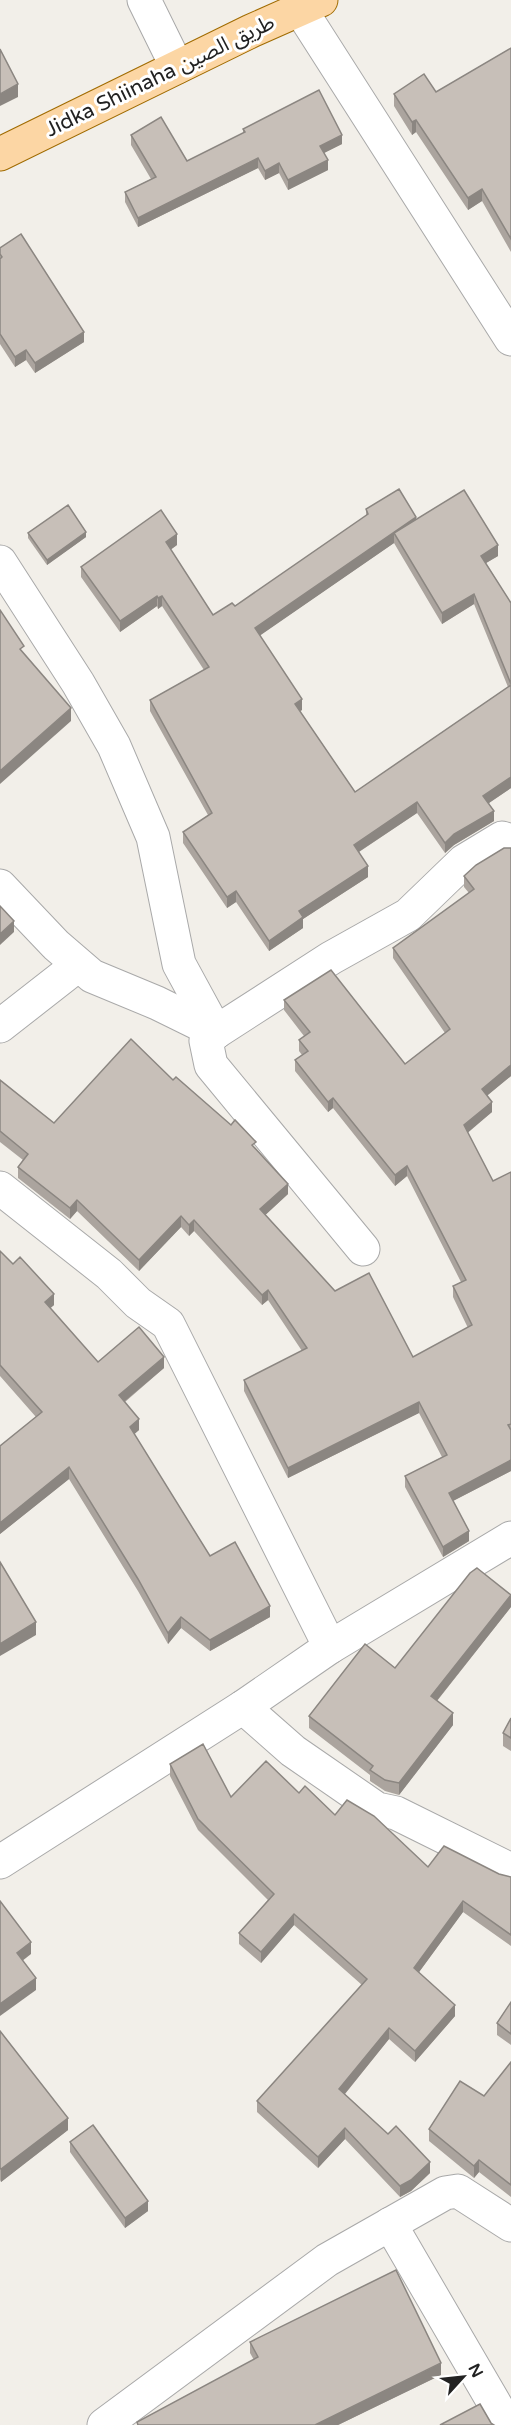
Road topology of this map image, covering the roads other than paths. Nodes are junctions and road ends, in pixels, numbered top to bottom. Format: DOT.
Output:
graph roads {
  1 [pos="144,0"];
  2 [pos="310,5"];
  3 [pos="177,67"];
  4 [pos="0,154"];
  5 [pos="511,339"];
  6 [pos="0,562"];
  7 [pos="511,841"];
  8 [pos="0,886"];
  9 [pos="78,965"];
  10 [pos="0,1026"];
  11 [pos="216,1032"];
  12 [pos="0,1188"];
  13 [pos="363,1248"];
  14 [pos="511,1538"];
  15 [pos="330,1647"];
  16 [pos="243,1707"];
  17 [pos="0,1862"];
  18 [pos="511,1870"];
  19 [pos="390,2224"];
  20 [pos="511,2225"];
  21 [pos="104,2425"];
  22 [pos="507,2425"];
  1 -- 3 [label="street"];
  2 -- 3 [label="main road, Jidka Shiinaha طريق الصين"];
  2 -- 5 [label="street"];
  3 -- 4 [label="main road, Jidka Shiinaha طريق الصين"];
  6 -- 11 [label="street"];
  7 -- 11 [label="street"];
  8 -- 9 [label="street"];
  9 -- 10 [label="street"];
  9 -- 11 [label="street"];
  11 -- 13 [label="street"];
  12 -- 15 [label="street"];
  14 -- 15 [label="street"];
  15 -- 16 [label="street"];
  16 -- 17 [label="street"];
  16 -- 18 [label="street"];
  19 -- 20 [label="street"];
  19 -- 21 [label="street"];
  19 -- 22 [label="street"];
}
